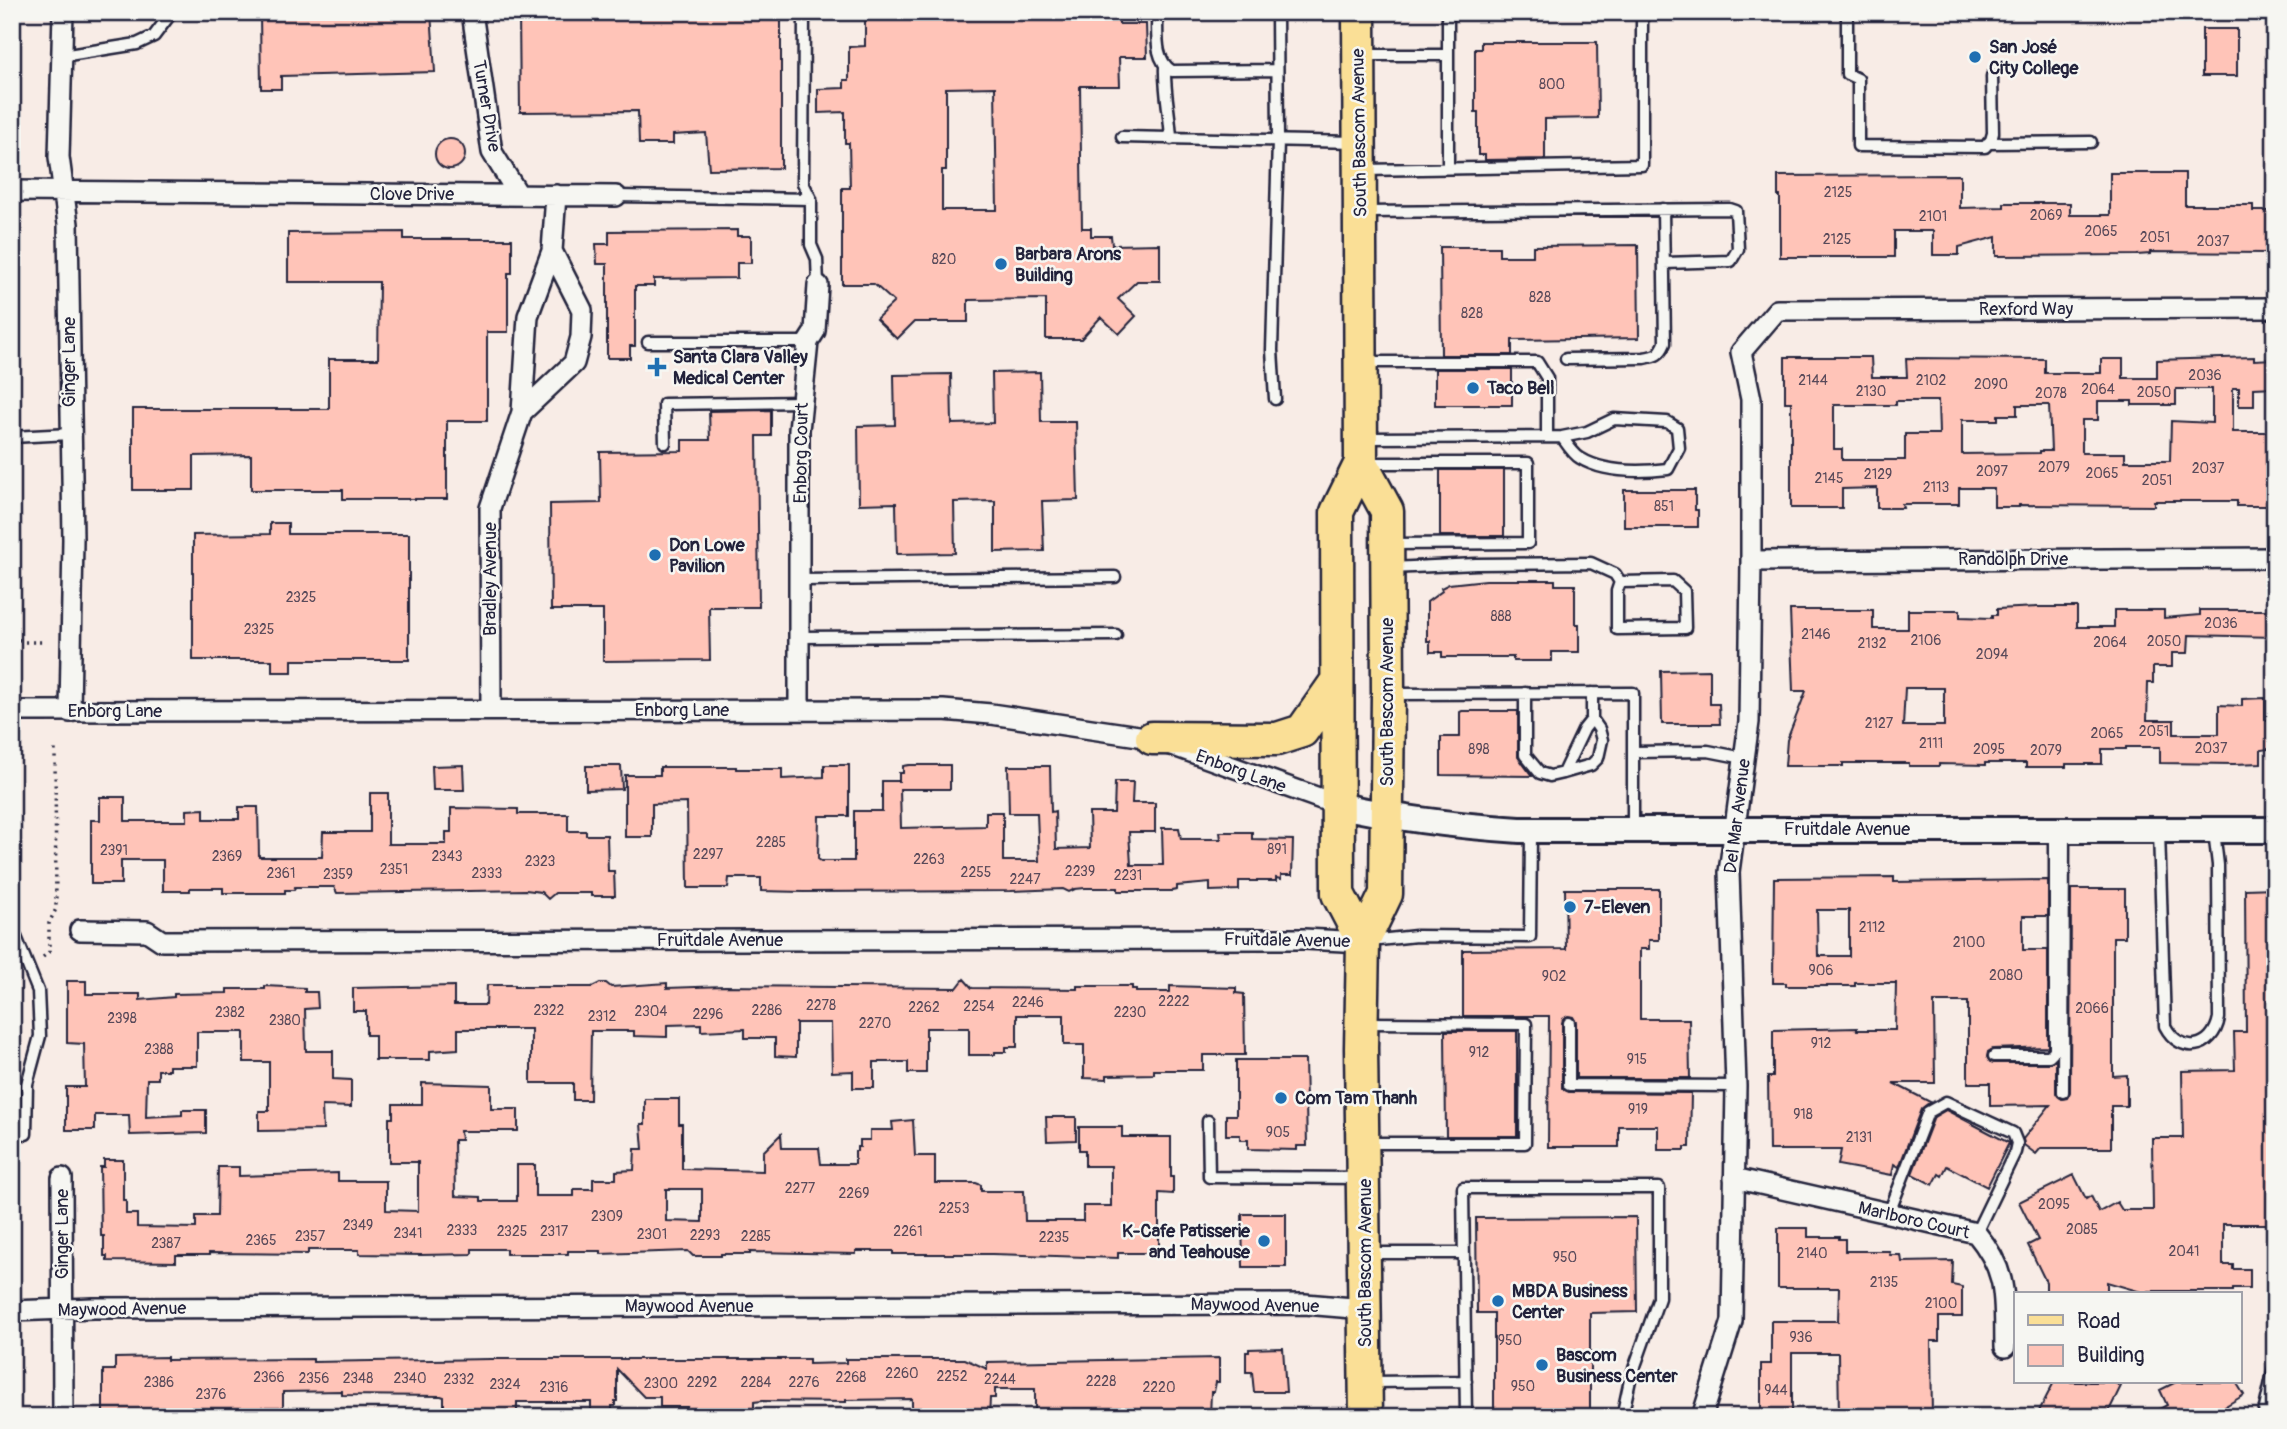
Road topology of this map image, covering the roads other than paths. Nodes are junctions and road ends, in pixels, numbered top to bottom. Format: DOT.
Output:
graph roads {
  1 [pos="63,12"];
  2 [pos="172,12"];
  3 [pos="472,12"];
  4 [pos="804,12"];
  5 [pos="1157,12"];
  6 [pos="1277,12"];
  7 [pos="1359,12"];
  8 [pos="1448,12"];
  9 [pos="1630,12"];
  10 [pos="1642,12"];
  11 [pos="1847,12"];
  12 [pos="1359,55"];
  13 [pos="1448,55"];
  14 [pos="62,56"];
  15 [pos="1166,67"];
  16 [pos="1277,70"];
  17 [pos="1992,76"];
  18 [pos="1122,137"];
  19 [pos="1171,139"];
  20 [pos="1278,141"];
  21 [pos="2091,142"];
  22 [pos="1988,143"];
  23 [pos="1360,156"];
  24 [pos="1448,168"];
  25 [pos="12,191"];
  26 [pos="64,191"];
  27 [pos="518,194"];
  28 [pos="556,194"];
  29 [pos="616,196"];
  30 [pos="811,199"];
  31 [pos="1663,209"];
  32 [pos="1360,212"];
  33 [pos="552,251"];
  34 [pos="1664,263"];
  35 [pos="818,285"];
  36 [pos="2275,308"];
  37 [pos="1777,310"];
  38 [pos="648,342"];
  39 [pos="808,342"];
  40 [pos="1566,359"];
  41 [pos="1362,362"];
  42 [pos="1275,399"];
  43 [pos="802,402"];
  44 [pos="522,412"];
  45 [pos="70,435"];
  46 [pos="12,437"];
  47 [pos="1547,437"];
  48 [pos="1562,437"];
  49 [pos="665,443"];
  50 [pos="1361,451"];
  51 [pos="1387,556"];
  52 [pos="2275,558"];
  53 [pos="1751,561"];
  54 [pos="1115,577"];
  55 [pos="800,580"];
  56 [pos="1620,582"];
  57 [pos="1116,635"];
  58 [pos="800,637"];
  59 [pos="1337,681"];
  60 [pos="1388,694"];
  61 [pos="1525,694"];
  62 [pos="1591,694"];
  63 [pos="491,710"];
  64 [pos="799,710"];
  65 [pos="12,711"];
  66 [pos="70,712"];
  67 [pos="1591,719"];
  68 [pos="1152,738"];
  69 [pos="1633,752"];
  70 [pos="1744,758"];
  71 [pos="1563,773"];
  72 [pos="1338,805"];
  73 [pos="1385,816"];
  74 [pos="1734,829"];
  75 [pos="1531,830"];
  76 [pos="2275,830"];
  77 [pos="2059,831"];
  78 [pos="2159,831"];
  79 [pos="2214,831"];
  80 [pos="1633,832"];
  81 [pos="12,927"];
  82 [pos="80,930"];
  83 [pos="1363,942"];
  84 [pos="17,950"];
  85 [pos="1362,1023"];
  86 [pos="1569,1023"];
  87 [pos="1994,1056"];
  88 [pos="1736,1086"];
  89 [pos="2063,1092"];
  90 [pos="1209,1121"];
  91 [pos="26,1134"];
  92 [pos="1364,1143"];
  93 [pos="62,1178"];
  94 [pos="1364,1178"];
  95 [pos="1734,1178"];
  96 [pos="1889,1213"];
  97 [pos="1976,1233"];
  98 [pos="1364,1253"];
  99 [pos="1464,1253"];
  100 [pos="62,1309"];
  101 [pos="1365,1309"];
  102 [pos="12,1311"];
  103 [pos="2005,1347"];
  104 [pos="2275,1364"];
  105 [pos="1466,1381"];
  106 [pos="1366,1382"];
  107 [pos="63,1417"];
  108 [pos="1366,1417"];
  109 [pos="1466,1417"];
  110 [pos="1622,1417"];
  111 [pos="1702,1417"];
  112 [pos="2263,1417"];
  1 -- 14 [label="street, Ginger Lane"];
  2 -- 14 [label="lane"];
  3 -- 27 [label="street, Turner Drive"];
  4 -- 30 [label="lane, Enborg Court"];
  5 -- 15 [label="lane"];
  6 -- 16 [label="lane"];
  7 -- 12 [label="main road, South Bascom Avenue"];
  8 -- 13 [label="lane"];
  9 -- 10 [label="lane"];
  10 -- 24 [label="lane"];
  11 -- 22 [label="lane"];
  12 -- 13 [label="lane"];
  12 -- 23 [label="main road, South Bascom Avenue"];
  13 -- 24 [label="lane"];
  14 -- 26 [label="street, Ginger Lane"];
  15 -- 16 [label="lane"];
  15 -- 19 [label="lane"];
  16 -- 20 [label="lane"];
  17 -- 22 [label="lane"];
  18 -- 19 [label="lane"];
  19 -- 20 [label="lane"];
  20 -- 23 [label="lane"];
  20 -- 42 [label="lane"];
  21 -- 22 [label="lane"];
  23 -- 24 [label="lane"];
  23 -- 32 [label="main road, South Bascom Avenue"];
  25 -- 26 [label="street, Clove Drive"];
  26 -- 27 [label="street, Clove Drive"];
  26 -- 45 [label="street, Ginger Lane"];
  27 -- 28 [label="street, Clove Drive"];
  28 -- 29 [label="street, Clove Drive"];
  28 -- 33 [label="street, Bradley Avenue"];
  29 -- 30 [label="lane, Clove Drive"];
  30 -- 35 [label="lane, Enborg Court"];
  31 -- 32 [label="lane"];
  31 -- 34 [label="lane"];
  31 -- 34 [label="lane"];
  32 -- 41 [label="main road, South Bascom Avenue"];
  33 -- 44 [label="street, Bradley Avenue"];
  33 -- 44 [label="street, Bradley Avenue"];
  34 -- 40 [label="lane"];
  35 -- 39 [label="street, Enborg Court"];
  36 -- 37 [label="street, Rexford Way"];
  37 -- 53 [label="street, Del Mar Avenue"];
  38 -- 39 [label="lane"];
  39 -- 43 [label="street, Enborg Court"];
  41 -- 47 [label="lane"];
  41 -- 50 [label="main road, South Bascom Avenue"];
  43 -- 49 [label="lane"];
  43 -- 55 [label="street, Enborg Court"];
  44 -- 63 [label="street, Bradley Avenue"];
  45 -- 46 [label="lane"];
  45 -- 66 [label="street, Ginger Lane"];
  47 -- 48 [label="lane"];
  47 -- 50 [label="lane"];
  48 -- 48 [label="lane"];
  50 -- 51 [label="main road, South Bascom Avenue"];
  50 -- 51 [label="lane"];
  50 -- 59 [label="main road, South Bascom Avenue"];
  51 -- 56 [label="lane"];
  51 -- 60 [label="main road, South Bascom Avenue"];
  52 -- 53 [label="street, Randolph Drive"];
  53 -- 70 [label="street, Del Mar Avenue"];
  54 -- 55 [label="lane"];
  55 -- 58 [label="street, Enborg Court"];
  56 -- 56 [label="lane"];
  57 -- 58 [label="lane"];
  58 -- 64 [label="street, Enborg Court"];
  59 -- 68 [label="main road"];
  59 -- 72 [label="main road, South Bascom Avenue"];
  60 -- 61 [label="lane"];
  60 -- 73 [label="main road, South Bascom Avenue"];
  61 -- 62 [label="lane"];
  61 -- 71 [label="lane"];
  62 -- 67 [label="lane"];
  62 -- 69 [label="lane"];
  63 -- 64 [label="street, Enborg Lane"];
  63 -- 66 [label="street, Enborg Lane"];
  64 -- 68 [label="street, Enborg Lane"];
  65 -- 66 [label="street, Enborg Lane"];
  67 -- 71 [label="lane"];
  67 -- 71 [label="lane"];
  68 -- 72 [label="street, Enborg Lane"];
  69 -- 70 [label="lane"];
  69 -- 80 [label="lane"];
  70 -- 74 [label="street, Del Mar Avenue"];
  72 -- 73 [label="street, Fruitdale Avenue"];
  72 -- 83 [label="main road, South Bascom Avenue"];
  73 -- 75 [label="street, Fruitdale Avenue"];
  73 -- 83 [label="main road, South Bascom Avenue"];
  74 -- 77 [label="street, Fruitdale Avenue"];
  74 -- 80 [label="street, Fruitdale Avenue"];
  74 -- 88 [label="street, Del Mar Avenue"];
  75 -- 80 [label="street, Fruitdale Avenue"];
  75 -- 83 [label="lane"];
  76 -- 79 [label="street, Fruitdale Avenue"];
  77 -- 78 [label="street, Fruitdale Avenue"];
  77 -- 87 [label="lane"];
  77 -- 89 [label="lane"];
  78 -- 79 [label="street, Fruitdale Avenue"];
  78 -- 79 [label="lane"];
  81 -- 84 [label="lane"];
  82 -- 83 [label="street, Fruitdale Avenue"];
  83 -- 85 [label="main road, South Bascom Avenue"];
  84 -- 91 [label="lane"];
  85 -- 92 [label="main road, South Bascom Avenue"];
  85 -- 92 [label="lane"];
  86 -- 88 [label="lane"];
  88 -- 95 [label="street, Del Mar Avenue"];
  90 -- 94 [label="lane"];
  92 -- 94 [label="main road, South Bascom Avenue"];
  93 -- 100 [label="street, Ginger Lane"];
  94 -- 98 [label="main road, South Bascom Avenue"];
  95 -- 96 [label="street, Marlboro Court"];
  95 -- 111 [label="street, Del Mar Avenue"];
  96 -- 97 [label="street, Marlboro Court"];
  96 -- 97 [label="lane"];
  97 -- 103 [label="street, Marlboro Court"];
  98 -- 99 [label="lane"];
  98 -- 101 [label="main road, South Bascom Avenue"];
  99 -- 105 [label="lane"];
  99 -- 110 [label="lane"];
  100 -- 101 [label="street, Maywood Avenue"];
  100 -- 102 [label="street, Maywood Avenue"];
  100 -- 107 [label="street, Ginger Lane"];
  101 -- 106 [label="main road, South Bascom Avenue"];
  104 -- 112 [label="lane"];
  105 -- 106 [label="lane"];
  105 -- 109 [label="lane"];
  106 -- 108 [label="main road, South Bascom Avenue"];
}
